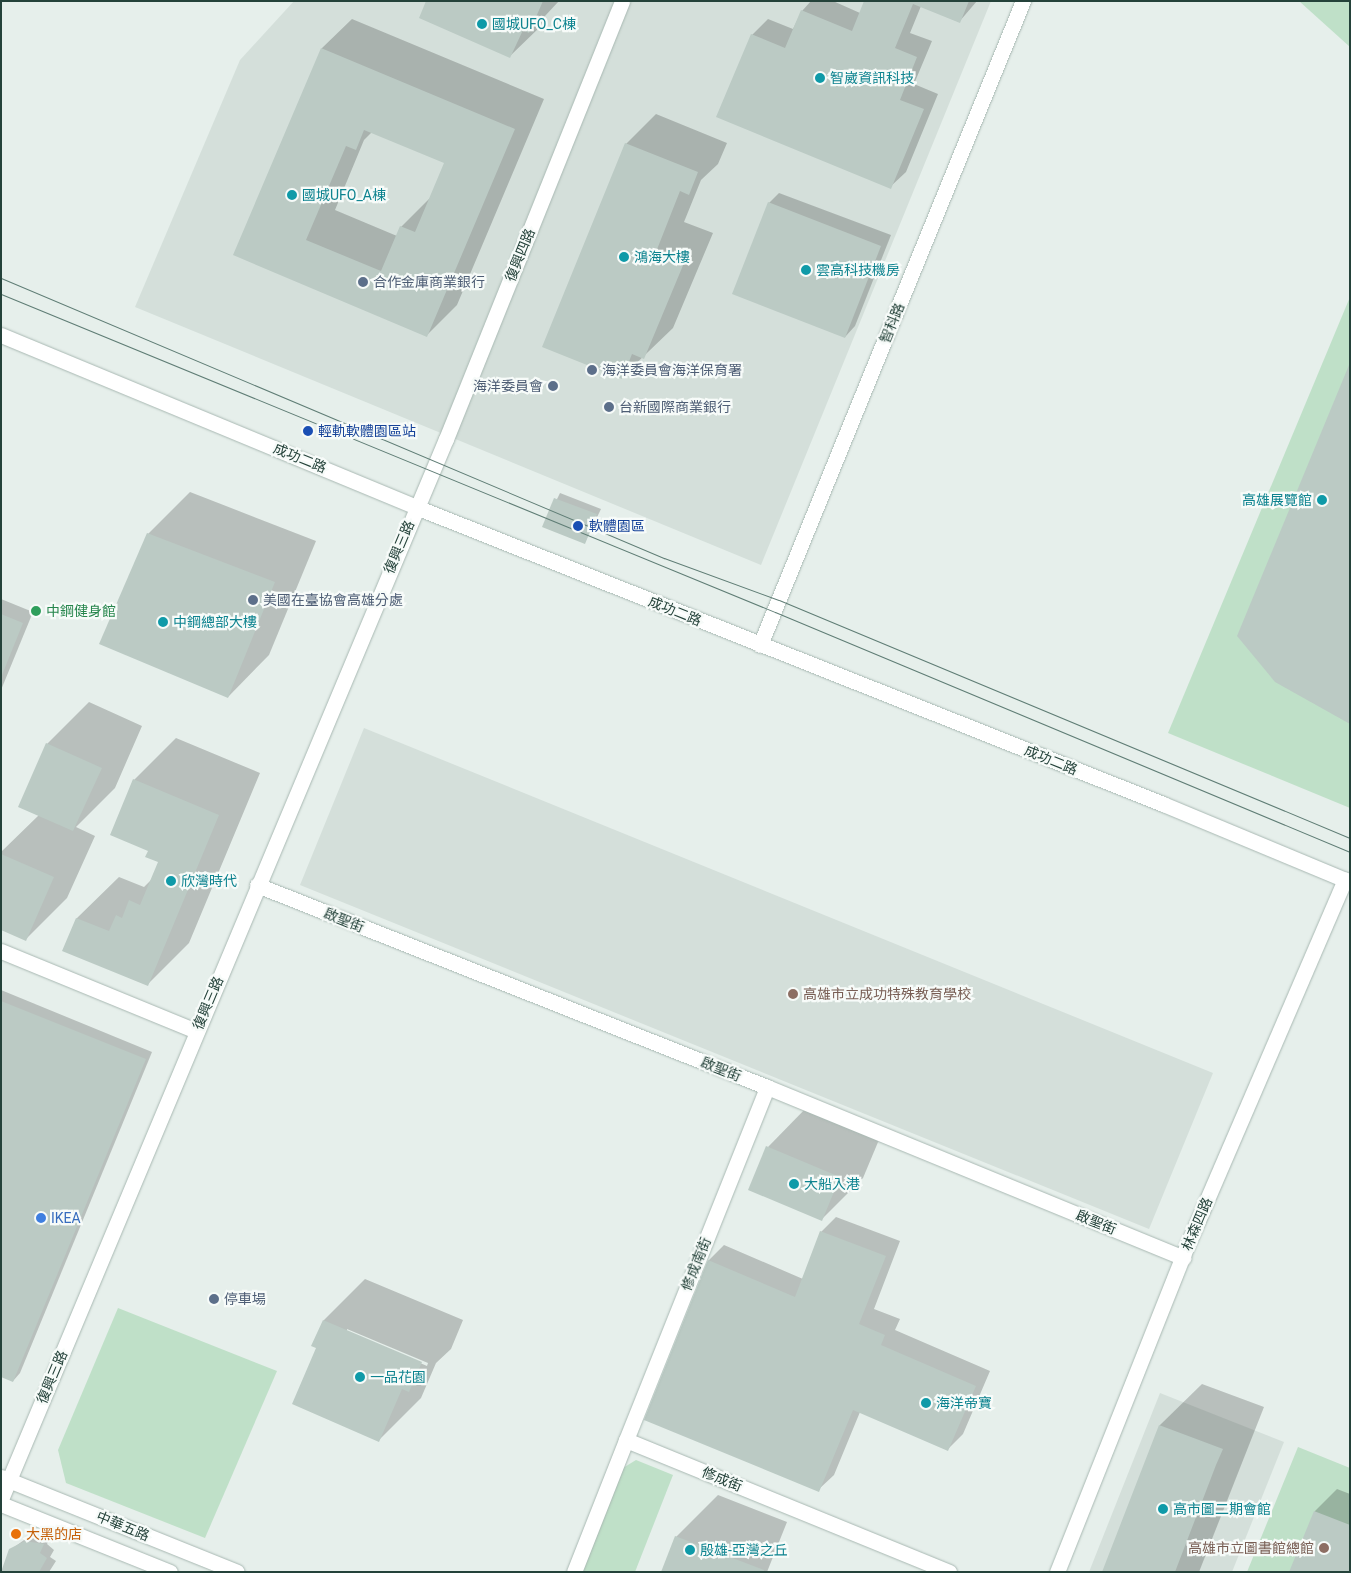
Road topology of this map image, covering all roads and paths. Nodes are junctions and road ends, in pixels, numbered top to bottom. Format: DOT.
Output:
graph roads {
  1 [pos="622,1"];
  2 [pos="1023,1"];
  3 [pos="1,335"];
  4 [pos="416,507"];
  5 [pos="760,645"];
  6 [pos="1347,881"];
  7 [pos="257,885"];
  8 [pos="1,951"];
  9 [pos="196,1031"];
  10 [pos="767,1087"];
  11 [pos="1183,1258"];
  12 [pos="626,1440"];
  13 [pos="4,1475"];
  14 [pos="1,1499"];
  15 [pos="1,1504"];
  16 [pos="170,1572"];
  17 [pos="236,1572"];
  18 [pos="574,1572"];
  19 [pos="949,1572"];
  20 [pos="1057,1572"];
  1 -- 4 [label="street, 復興四路"];
  2 -- 5 [label="street, 智科路"];
  3 -- 4 [label="street, 成功二路"];
  4 -- 5 [label="street, 成功二路"];
  4 -- 7 [label="street, 復興三路"];
  5 -- 6 [label="street, 成功二路"];
  6 -- 11 [label="street, 林森四路"];
  7 -- 9 [label="street, 復興三路"];
  7 -- 10 [label="street, 啟聖街"];
  8 -- 9 [label="street"];
  9 -- 13 [label="street, 復興三路"];
  10 -- 11 [label="street, 啟聖街"];
  10 -- 12 [label="street, 修成南街"];
  11 -- 20 [label="street, 林森四路"];
  12 -- 18 [label="street"];
  12 -- 19 [label="street, 修成街"];
  13 -- 14 [label="street, 復興三路"];
  13 -- 17 [label="street, 中華五路"];
  15 -- 16 [label="street, 中華五路"];
}
